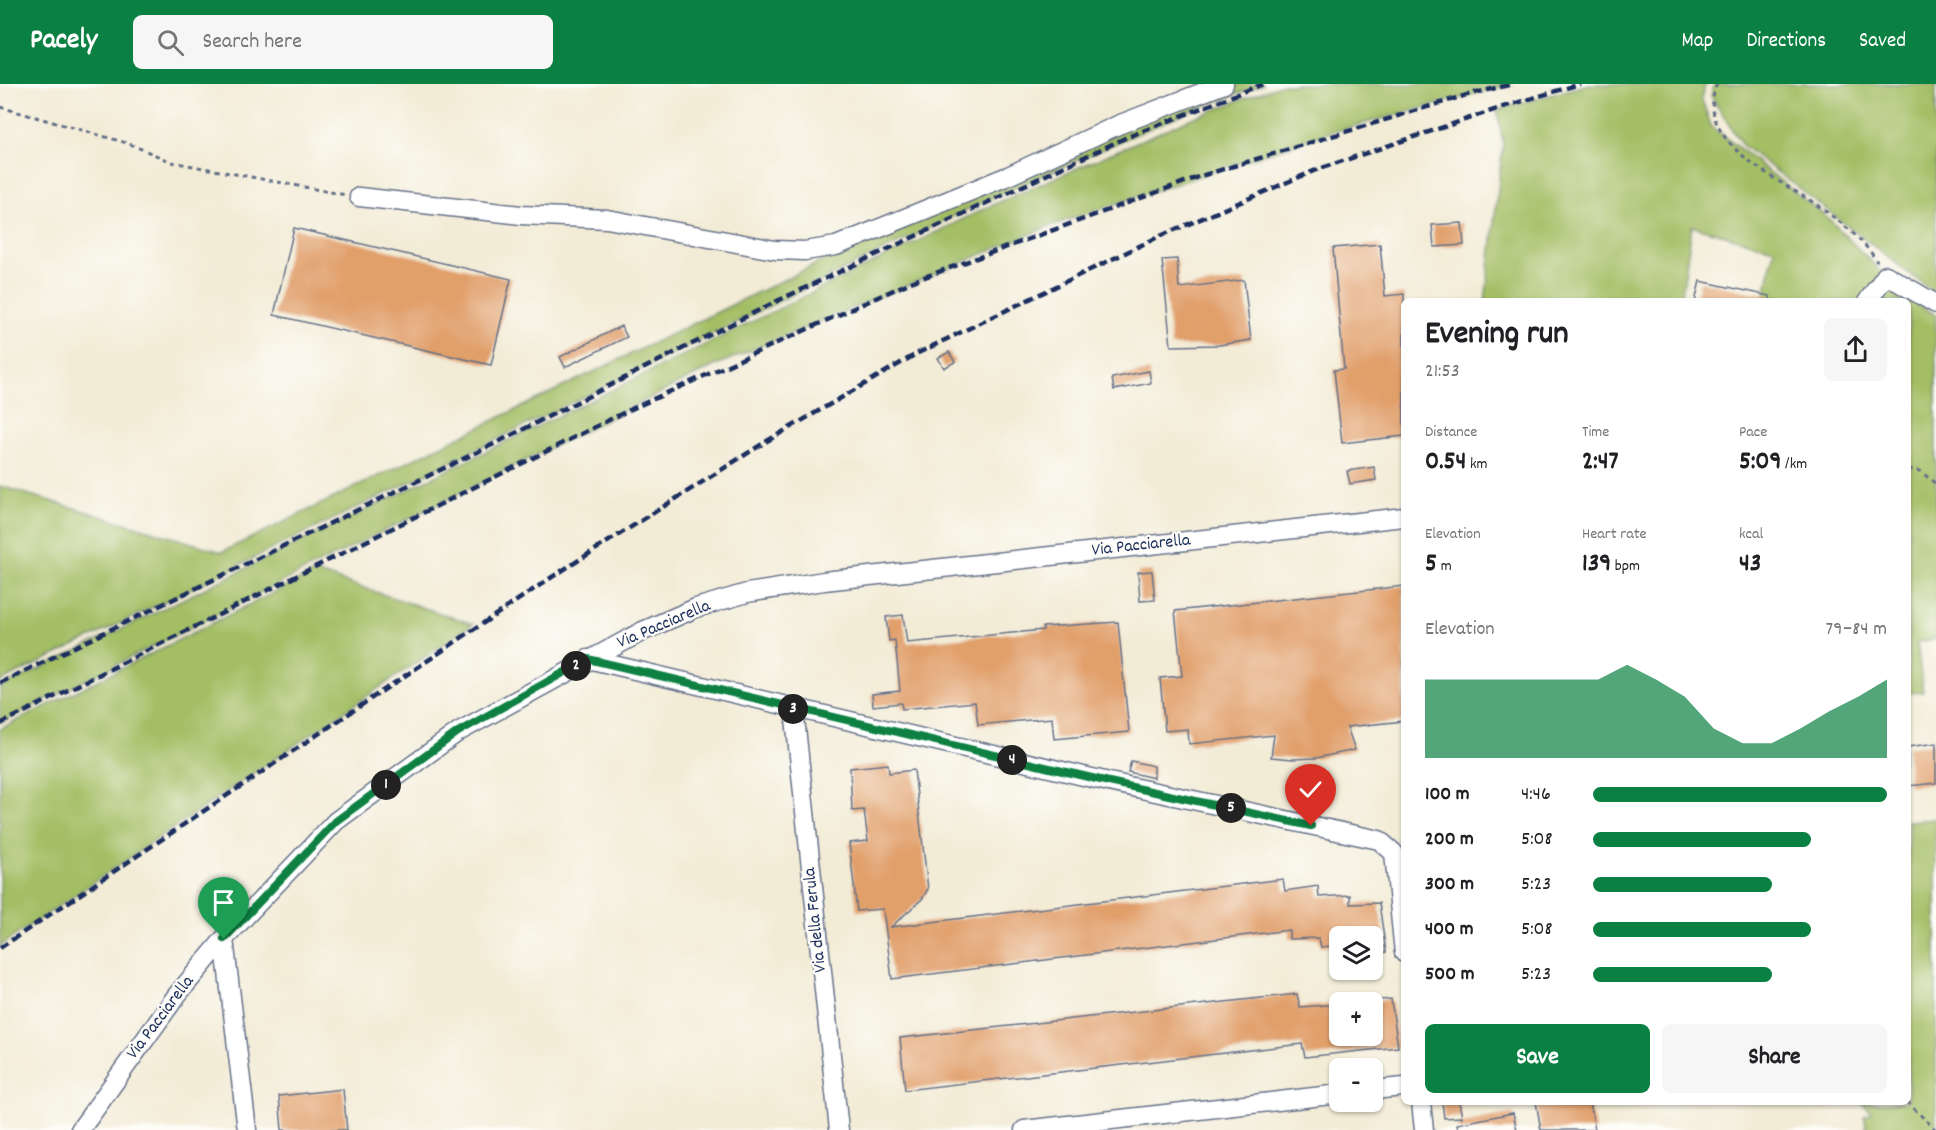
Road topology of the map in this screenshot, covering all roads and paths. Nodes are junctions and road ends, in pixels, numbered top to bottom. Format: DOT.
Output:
graph roads {
  1 [pos="1224,84"];
  2 [pos="1717,84"];
  3 [pos="0,107"];
  4 [pos="359,197"];
  5 [pos="1886,275"];
  6 [pos="1870,298"];
  7 [pos="1936,304"];
  8 [pos="1911,470"];
  9 [pos="1936,484"];
  10 [pos="1401,517"];
  11 [pos="588,659"];
  12 [pos="794,709"];
  13 [pos="1401,923"];
  14 [pos="224,939"];
  15 [pos="1401,1087"];
  16 [pos="1383,1089"];
  17 [pos="1329,1095"];
  18 [pos="1421,1105"];
  19 [pos="1910,1105"];
  20 [pos="80,1130"];
  21 [pos="247,1130"];
  22 [pos="839,1130"];
  23 [pos="1024,1130"];
  24 [pos="1424,1130"];
  25 [pos="1936,1130"];
  1 -- 4 [label="street"];
  2 -- 5 [label="path"];
  3 -- 4 [label="path"];
  5 -- 6 [label="street"];
  5 -- 7 [label="street"];
  8 -- 9 [label="path"];
  10 -- 11 [label="street, Via Pacciarella"];
  11 -- 12 [label="street"];
  11 -- 14 [label="street, Via Pacciarella"];
  12 -- 13 [label="street"];
  12 -- 22 [label="street, Via della Ferula"];
  14 -- 20 [label="street, Via Pacciarella"];
  14 -- 21 [label="street"];
  15 -- 16 [label="street"];
  17 -- 23 [label="street"];
  18 -- 24 [label="street"];
  19 -- 25 [label="path"];
}
